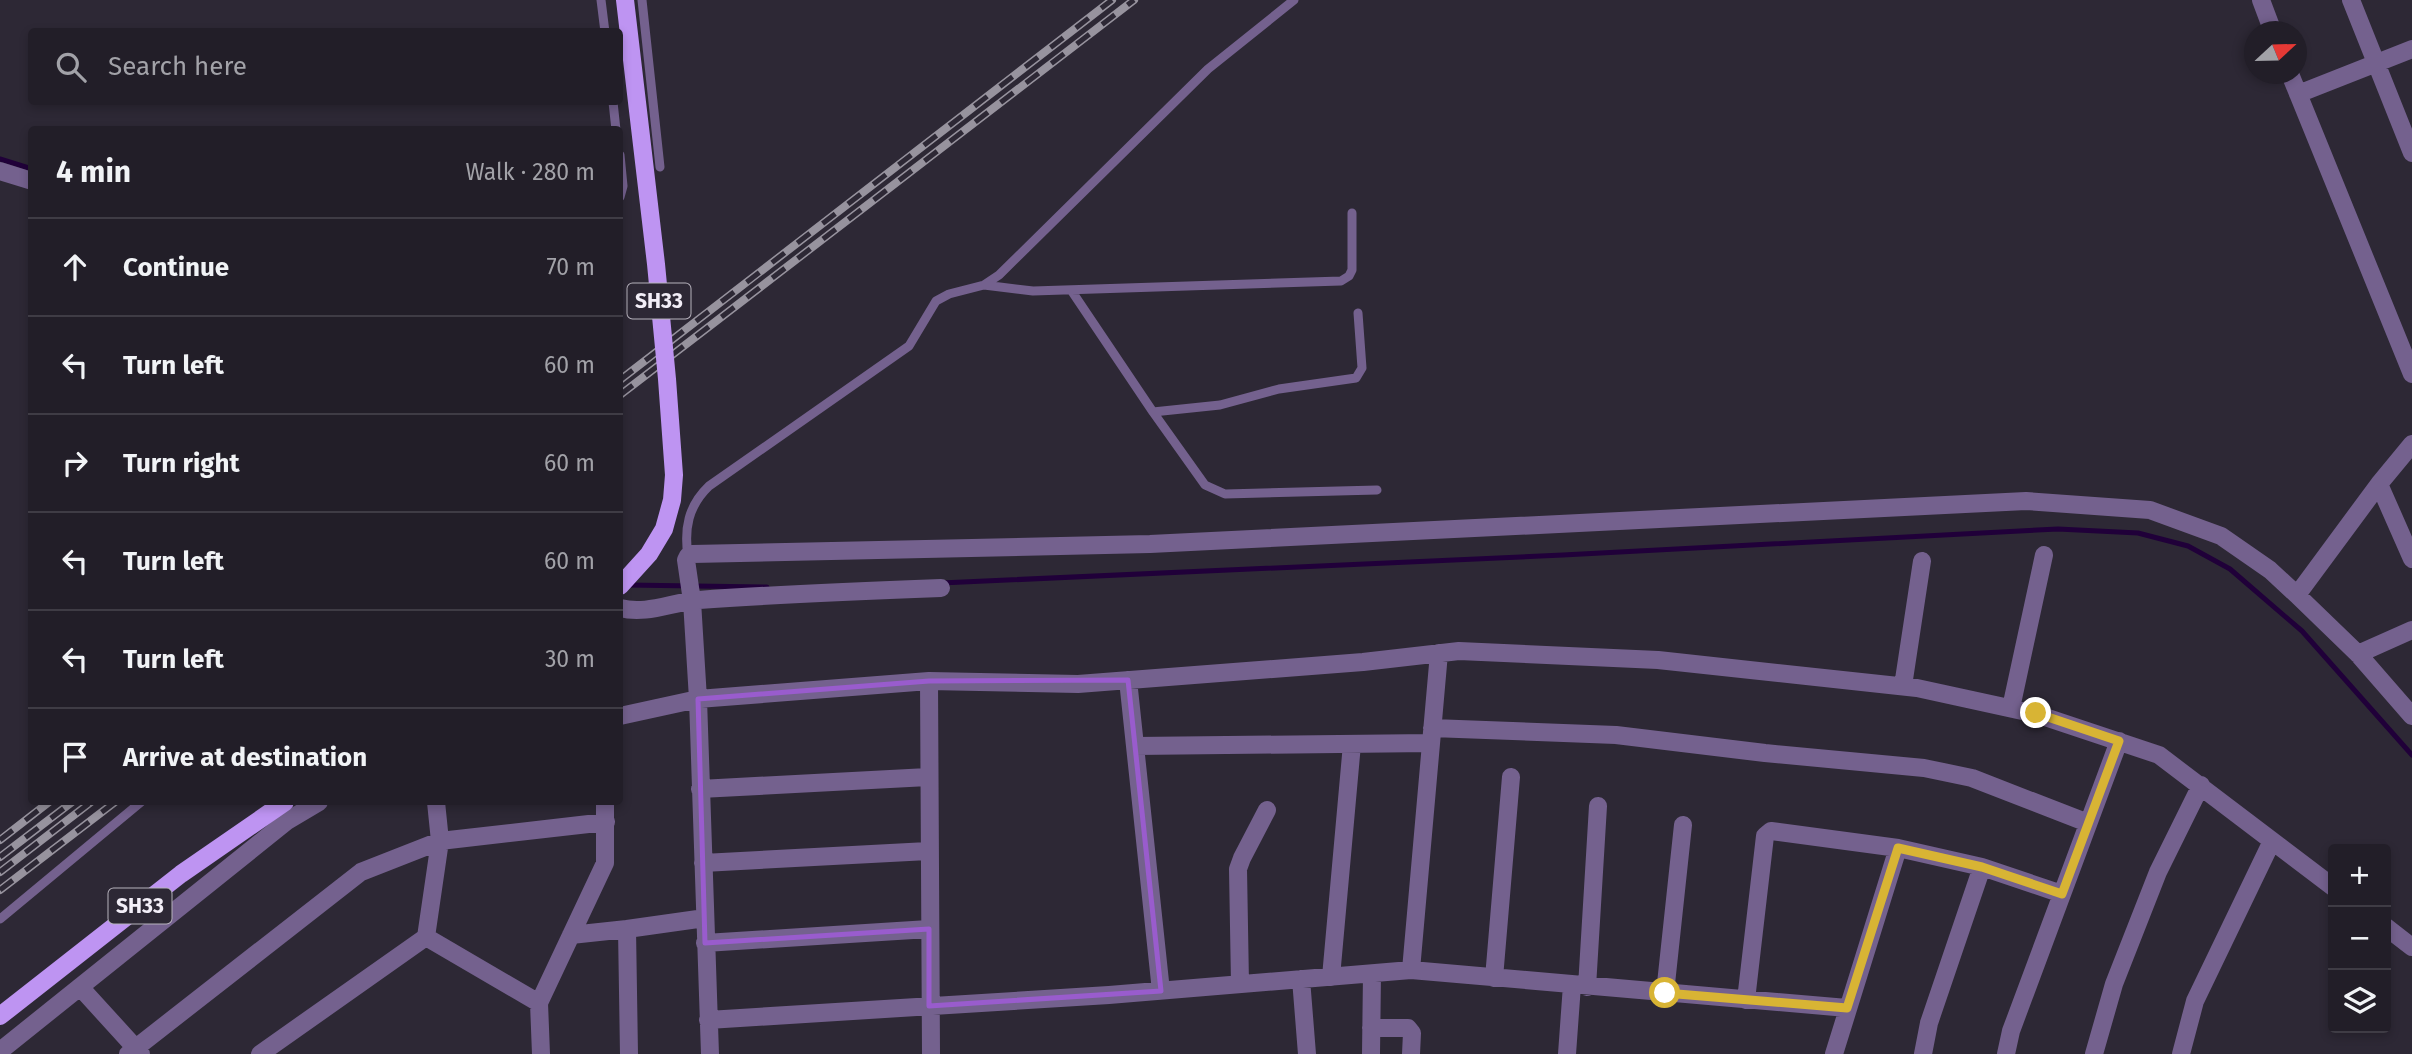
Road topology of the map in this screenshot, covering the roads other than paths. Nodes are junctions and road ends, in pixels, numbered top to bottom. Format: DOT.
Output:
graph roads {
  1 [pos="601,0"];
  2 [pos="625,0"];
  3 [pos="642,0"];
  4 [pos="1294,0"];
  5 [pos="2261,0"];
  6 [pos="2351,0"];
  7 [pos="2269,21"];
  8 [pos="604,28"];
  9 [pos="2412,50"];
  10 [pos="2376,63"];
  11 [pos="2294,84"];
  12 [pos="2298,94"];
  13 [pos="613,105"];
  14 [pos="616,126"];
  15 [pos="2412,153"];
  16 [pos="660,167"];
  17 [pos="0,171"];
  18 [pos="28,180"];
  19 [pos="1352,213"];
  20 [pos="984,285"];
  21 [pos="1071,290"];
  22 [pos="1358,313"];
  23 [pos="2412,374"];
  24 [pos="1153,412"];
  25 [pos="2412,444"];
  26 [pos="2379,484"];
  27 [pos="1377,490"];
  28 [pos="2043,555"];
  29 [pos="2412,559"];
  30 [pos="1922,561"];
  31 [pos="690,581"];
  32 [pos="623,583"];
  33 [pos="941,588"];
  34 [pos="2297,595"];
  35 [pos="623,608"];
  36 [pos="2412,630"];
  37 [pos="1439,653"];
  38 [pos="2358,654"];
  39 [pos="1128,680"];
  40 [pos="929,681"];
  41 [pos="1903,686"];
  42 [pos="698,699"];
  43 [pos="2011,708"];
  44 [pos="623,715"];
  45 [pos="2412,716"];
  46 [pos="1432,736"];
  47 [pos="2119,741"];
  48 [pos="1352,744"];
  49 [pos="1135,746"];
  50 [pos="1511,777"];
  51 [pos="928,778"];
  52 [pos="2201,785"];
  53 [pos="700,789"];
  54 [pos="137,805"];
  55 [pos="281,805"];
  56 [pos="314,805"];
  57 [pos="436,805"];
  58 [pos="605,805"];
  59 [pos="1598,806"];
  60 [pos="1268,810"];
  61 [pos="606,822"];
  62 [pos="2088,823"];
  63 [pos="1683,825"];
  64 [pos="440,841"];
  65 [pos="2272,841"];
  66 [pos="1898,848"];
  67 [pos="928,851"];
  68 [pos="703,863"];
  69 [pos="1982,867"];
  70 [pos="2328,883"];
  71 [pos="2062,894"];
  72 [pos="705,918"];
  73 [pos="0,919"];
  74 [pos="627,929"];
  75 [pos="929,929"];
  76 [pos="2391,931"];
  77 [pos="571,935"];
  78 [pos="426,937"];
  79 [pos="705,943"];
  80 [pos="2412,947"];
  81 [pos="1411,970"];
  82 [pos="1373,974"];
  83 [pos="1331,977"];
  84 [pos="1494,978"];
  85 [pos="1301,979"];
  86 [pos="1240,984"];
  87 [pos="1580,986"];
  88 [pos="80,987"];
  89 [pos="1161,990"];
  90 [pos="1665,993"];
  91 [pos="1746,1000"];
  92 [pos="539,1003"];
  93 [pos="929,1006"];
  94 [pos="1847,1008"];
  95 [pos="0,1016"];
  96 [pos="708,1020"];
  97 [pos="1371,1028"];
  98 [pos="0,1051"];
  99 [pos="135,1052"];
  100 [pos="260,1054"];
  101 [pos="541,1054"];
  102 [pos="629,1054"];
  103 [pos="710,1054"];
  104 [pos="931,1054"];
  105 [pos="1307,1054"];
  106 [pos="1371,1054"];
  107 [pos="1410,1054"];
  108 [pos="1567,1054"];
  109 [pos="1834,1054"];
  110 [pos="1923,1054"];
  111 [pos="2006,1054"];
  112 [pos="2094,1054"];
  113 [pos="2181,1054"];
  1 -- 8 [label="lane"];
  2 -- 32 [label="main road, SH33, bridge"];
  3 -- 16 [label="lane"];
  4 -- 20 [label="lane"];
  5 -- 7 [label="street"];
  6 -- 10 [label="street"];
  9 -- 10 [label="street"];
  10 -- 12 [label="street"];
  10 -- 15 [label="street"];
  11 -- 12 [label="street"];
  12 -- 23 [label="street"];
  13 -- 14 [label="lane"];
  17 -- 18 [label="street"];
  19 -- 21 [label="lane"];
  20 -- 21 [label="lane"];
  20 -- 31 [label="lane"];
  21 -- 24 [label="lane"];
  22 -- 24 [label="lane"];
  24 -- 27 [label="lane"];
  25 -- 26 [label="street"];
  26 -- 29 [label="street"];
  26 -- 34 [label="street"];
  28 -- 43 [label="street"];
  30 -- 41 [label="street"];
  31 -- 33 [label="street"];
  31 -- 34 [label="street"];
  31 -- 35 [label="street"];
  31 -- 42 [label="street"];
  34 -- 38 [label="street"];
  36 -- 38 [label="street"];
  37 -- 39 [label="street"];
  37 -- 41 [label="street"];
  37 -- 46 [label="street"];
  38 -- 45 [label="street"];
  39 -- 40 [label="street"];
  39 -- 49 [label="street"];
  40 -- 42 [label="street"];
  40 -- 51 [label="street"];
  41 -- 43 [label="street"];
  42 -- 44 [label="street"];
  42 -- 53 [label="street"];
  43 -- 47 [label="street"];
  46 -- 48 [label="street"];
  46 -- 62 [label="street"];
  46 -- 81 [label="street"];
  47 -- 52 [label="street"];
  47 -- 62 [label="street"];
  48 -- 49 [label="street"];
  48 -- 83 [label="street"];
  49 -- 89 [label="street"];
  50 -- 84 [label="street"];
  51 -- 53 [label="street"];
  51 -- 67 [label="street"];
  52 -- 65 [label="street"];
  52 -- 112 [label="street"];
  53 -- 68 [label="street"];
  54 -- 73 [label="lane"];
  55 -- 95 [label="main road, SH33"];
  56 -- 88 [label="street"];
  57 -- 64 [label="street"];
  58 -- 61 [label="street"];
  59 -- 87 [label="street"];
  60 -- 86 [label="street"];
  61 -- 64 [label="street"];
  61 -- 77 [label="street"];
  62 -- 71 [label="street"];
  63 -- 90 [label="street"];
  64 -- 78 [label="street"];
  64 -- 99 [label="street"];
  65 -- 70 [label="street"];
  65 -- 113 [label="street"];
  66 -- 69 [label="street"];
  66 -- 91 [label="street"];
  66 -- 94 [label="street"];
  67 -- 68 [label="street"];
  67 -- 75 [label="street"];
  68 -- 72 [label="street"];
  69 -- 71 [label="street"];
  69 -- 110 [label="street"];
  71 -- 111 [label="street"];
  72 -- 74 [label="street"];
  72 -- 79 [label="street"];
  74 -- 77 [label="street"];
  74 -- 102 [label="street"];
  75 -- 79 [label="street"];
  75 -- 93 [label="street"];
  76 -- 80 [label="street"];
  77 -- 92 [label="street"];
  78 -- 92 [label="street"];
  78 -- 100 [label="street"];
  79 -- 96 [label="street"];
  81 -- 82 [label="street"];
  81 -- 84 [label="street"];
  82 -- 83 [label="street"];
  82 -- 97 [label="street"];
  83 -- 85 [label="street"];
  84 -- 87 [label="street"];
  85 -- 86 [label="street"];
  85 -- 105 [label="street"];
  86 -- 89 [label="street"];
  87 -- 90 [label="street"];
  87 -- 108 [label="street"];
  88 -- 98 [label="street"];
  88 -- 99 [label="street"];
  89 -- 93 [label="street"];
  90 -- 91 [label="street"];
  91 -- 94 [label="street"];
  92 -- 101 [label="street"];
  93 -- 96 [label="street"];
  93 -- 104 [label="street"];
  94 -- 109 [label="street"];
  96 -- 103 [label="street"];
  97 -- 106 [label="street"];
  97 -- 107 [label="street"];
}
